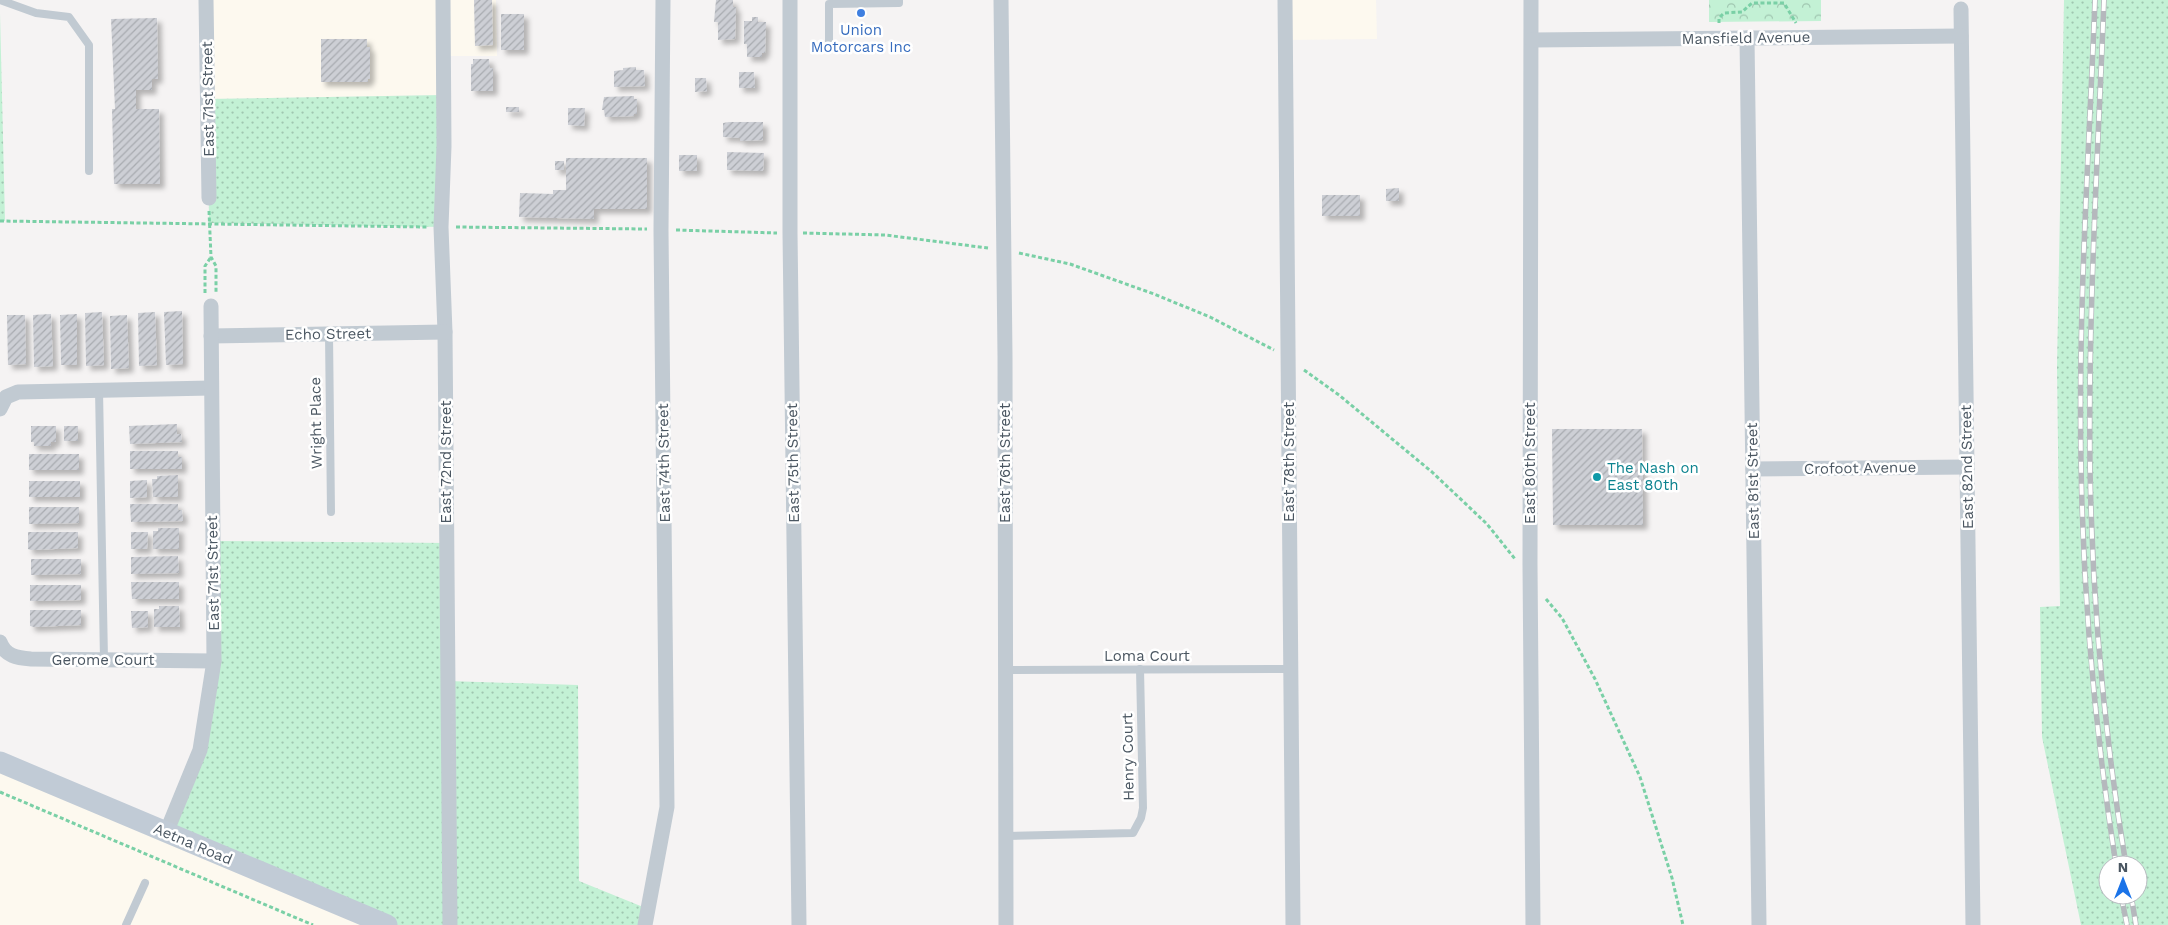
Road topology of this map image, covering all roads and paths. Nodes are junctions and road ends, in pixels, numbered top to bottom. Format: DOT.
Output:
graph roads {
  1 [pos="0,0"];
  2 [pos="206,0"];
  3 [pos="443,0"];
  4 [pos="663,0"];
  5 [pos="790,0"];
  6 [pos="899,0"];
  7 [pos="1002,0"];
  8 [pos="1285,0"];
  9 [pos="1531,0"];
  10 [pos="1960,9"];
  11 [pos="1797,25"];
  12 [pos="1719,26"];
  13 [pos="1961,36"];
  14 [pos="1747,38"];
  15 [pos="1532,40"];
  16 [pos="829,44"];
  17 [pos="89,171"];
  18 [pos="209,198"];
  19 [pos="0,221"];
  20 [pos="209,223"];
  21 [pos="432,227"];
  22 [pos="451,227"];
  23 [pos="648,229"];
  24 [pos="675,230"];
  25 [pos="780,234"];
  26 [pos="801,234"];
  27 [pos="994,249"];
  28 [pos="1016,253"];
  29 [pos="211,257"];
  30 [pos="210,306"];
  31 [pos="445,332"];
  32 [pos="329,334"];
  33 [pos="211,336"];
  34 [pos="1279,353"];
  35 [pos="1300,367"];
  36 [pos="211,388"];
  37 [pos="99,390"];
  38 [pos="0,409"];
  39 [pos="1967,467"];
  40 [pos="1753,468"];
  41 [pos="331,512"];
  42 [pos="1516,561"];
  43 [pos="1551,604"];
  44 [pos="0,642"];
  45 [pos="104,660"];
  46 [pos="214,661"];
  47 [pos="1140,669"];
  48 [pos="1290,669"];
  49 [pos="1005,670"];
  50 [pos="0,762"];
  51 [pos="0,792"];
  52 [pos="166,833"];
  53 [pos="1005,836"];
  54 [pos="145,883"];
  55 [pos="126,925"];
  56 [pos="313,925"];
  57 [pos="387,925"];
  58 [pos="450,925"];
  59 [pos="645,925"];
  60 [pos="799,925"];
  61 [pos="1006,925"];
  62 [pos="1293,925"];
  63 [pos="1533,925"];
  64 [pos="1684,925"];
  65 [pos="1759,925"];
  66 [pos="1973,925"];
  1 -- 17 [label="lane"];
  2 -- 18 [label="street, East 71st Street"];
  3 -- 31 [label="street, East 72nd Street"];
  4 -- 59 [label="street, East 74th Street"];
  5 -- 60 [label="street, East 75th Street"];
  6 -- 16 [label="lane"];
  7 -- 49 [label="street, East 76th Street"];
  8 -- 48 [label="street, East 78th Street"];
  9 -- 15 [label="street, East 80th Street"];
  10 -- 13 [label="street, East 82nd Street"];
  11 -- 12 [label="path"];
  13 -- 14 [label="street, Mansfield Avenue"];
  13 -- 39 [label="street, East 82nd Street"];
  14 -- 15 [label="street, Mansfield Avenue"];
  14 -- 40 [label="street, East 81st Street"];
  15 -- 63 [label="street, East 80th Street"];
  18 -- 20 [label="path"];
  19 -- 20 [label="path"];
  20 -- 21 [label="path"];
  20 -- 29 [label="path"];
  22 -- 23 [label="path"];
  24 -- 25 [label="path"];
  26 -- 27 [label="path"];
  28 -- 34 [label="path"];
  29 -- 30 [label="path"];
  29 -- 30 [label="path"];
  30 -- 33 [label="street, East 71st Street"];
  31 -- 32 [label="street, Echo Street"];
  31 -- 58 [label="street, East 72nd Street"];
  32 -- 33 [label="street, Echo Street"];
  32 -- 41 [label="lane, Wright Place"];
  33 -- 36 [label="street, East 71st Street"];
  35 -- 42 [label="path"];
  36 -- 37 [label="street"];
  36 -- 46 [label="street, East 71st Street"];
  37 -- 38 [label="street"];
  37 -- 45 [label="lane"];
  39 -- 40 [label="street, Crofoot Avenue"];
  39 -- 66 [label="street, East 82nd Street"];
  40 -- 65 [label="street, East 81st Street"];
  43 -- 64 [label="path"];
  44 -- 45 [label="street, Gerome Court"];
  45 -- 46 [label="street, Gerome Court"];
  46 -- 52 [label="street, East 71st Street"];
  47 -- 48 [label="lane, Loma Court"];
  47 -- 49 [label="lane, Loma Court"];
  47 -- 53 [label="lane, Henry Court"];
  48 -- 62 [label="street, East 78th Street"];
  49 -- 53 [label="street, East 76th Street"];
  50 -- 52 [label="street, Aetna Road"];
  51 -- 56 [label="path"];
  52 -- 57 [label="street, Aetna Road"];
  53 -- 61 [label="street, East 76th Street"];
  54 -- 55 [label="lane"];
}
